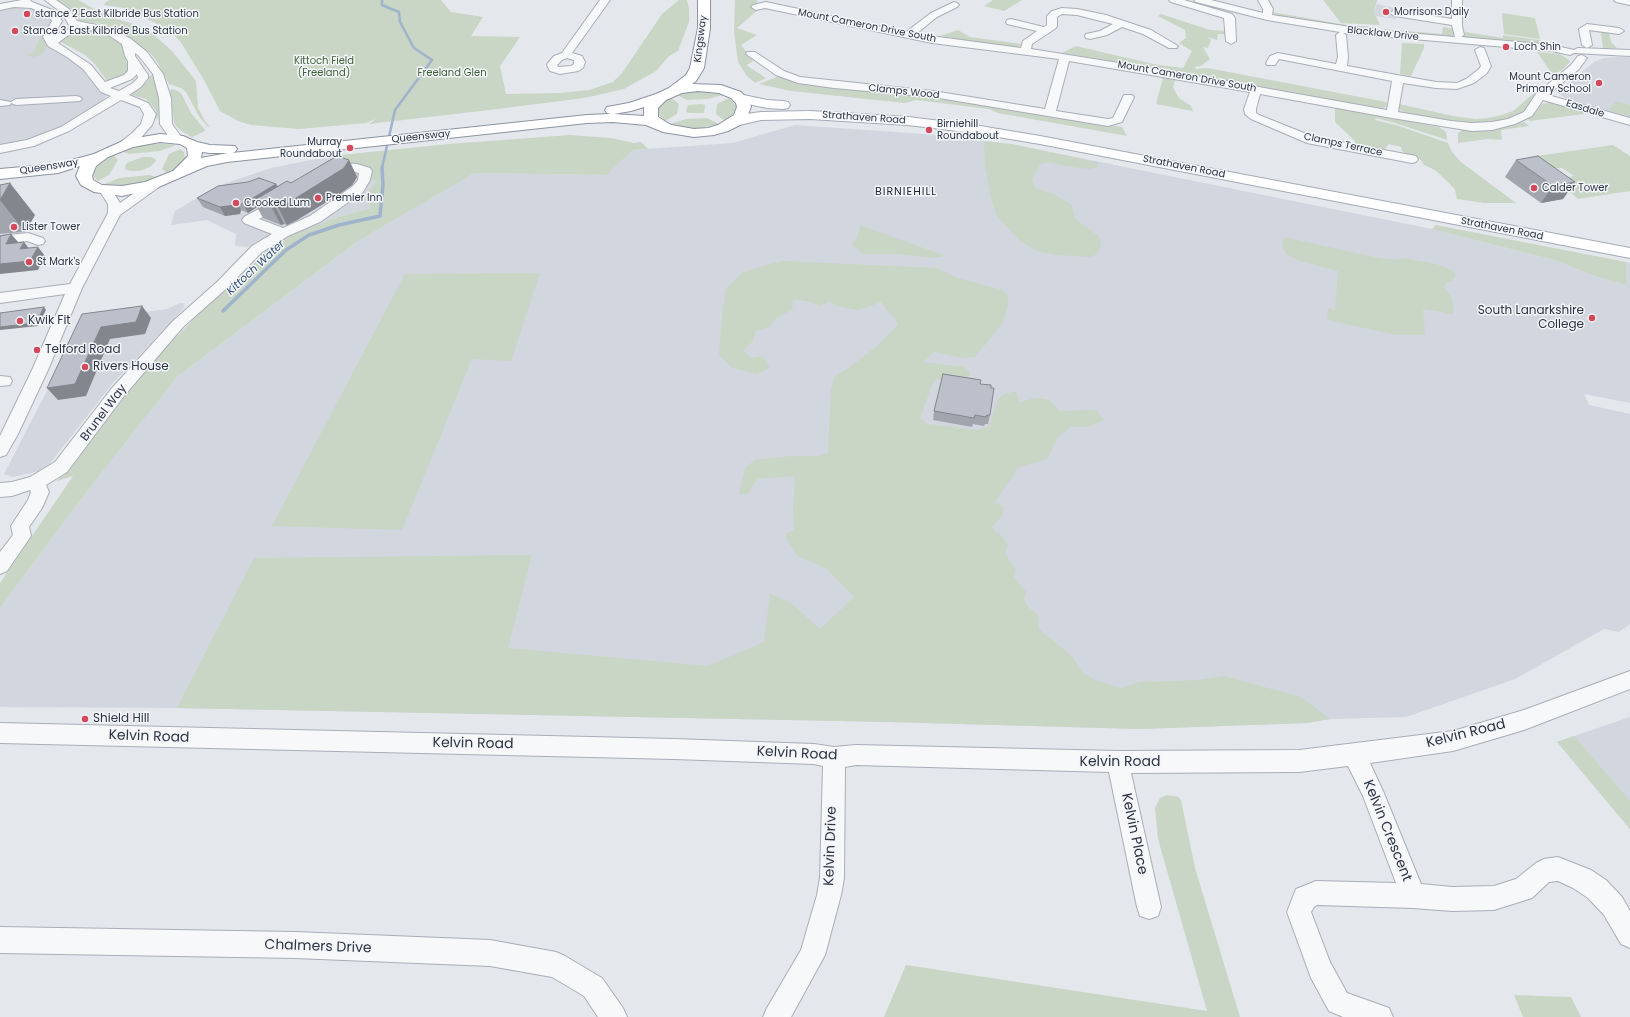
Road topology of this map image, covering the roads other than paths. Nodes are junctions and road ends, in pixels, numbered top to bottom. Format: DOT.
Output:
graph roads {
  1 [pos="32,0"];
  2 [pos="50,0"];
  3 [pos="605,0"];
  4 [pos="704,0"];
  5 [pos="1174,0"];
  6 [pos="1199,0"];
  7 [pos="1263,0"];
  8 [pos="1457,0"];
  9 [pos="1619,0"];
  10 [pos="1630,2"];
  11 [pos="761,4"];
  12 [pos="16,5"];
  13 [pos="954,5"];
  14 [pos="0,6"];
  15 [pos="1395,13"];
  16 [pos="1267,17"];
  17 [pos="1457,23"];
  18 [pos="998,24"];
  19 [pos="1120,24"];
  20 [pos="1630,24"];
  21 [pos="716,26"];
  22 [pos="87,27"];
  23 [pos="1045,30"];
  24 [pos="1619,31"];
  25 [pos="1103,33"];
  26 [pos="908,35"];
  27 [pos="1341,35"];
  28 [pos="1090,36"];
  29 [pos="1114,39"];
  30 [pos="1161,40"];
  31 [pos="714,41"];
  32 [pos="1231,41"];
  33 [pos="1462,41"];
  34 [pos="127,42"];
  35 [pos="52,44"];
  36 [pos="1150,44"];
  37 [pos="1587,45"];
  38 [pos="1174,46"];
  39 [pos="1630,49"];
  40 [pos="1480,50"];
  41 [pos="1025,52"];
  42 [pos="1630,53"];
  43 [pos="1580,54"];
  44 [pos="566,55"];
  45 [pos="1065,57"];
  46 [pos="754,60"];
  47 [pos="133,61"];
  48 [pos="1270,63"];
  49 [pos="1341,67"];
  50 [pos="710,76"];
  51 [pos="1398,79"];
  52 [pos="721,89"];
  53 [pos="1256,89"];
  54 [pos="106,90"];
  55 [pos="668,94"];
  56 [pos="120,96"];
  57 [pos="1540,96"];
  58 [pos="1128,97"];
  59 [pos="739,98"];
  60 [pos="76,99"];
  61 [pos="7,103"];
  62 [pos="149,111"];
  63 [pos="1050,113"];
  64 [pos="1392,115"];
  65 [pos="86,116"];
  66 [pos="735,122"];
  67 [pos="1630,122"];
  68 [pos="75,124"];
  69 [pos="659,125"];
  70 [pos="418,134"];
  71 [pos="176,138"];
  72 [pos="347,141"];
  73 [pos="123,144"];
  74 [pos="193,146"];
  75 [pos="0,149"];
  76 [pos="98,157"];
  77 [pos="1412,159"];
  78 [pos="183,170"];
  79 [pos="0,174"];
  80 [pos="317,178"];
  81 [pos="0,182"];
  82 [pos="89,184"];
  83 [pos="155,184"];
  84 [pos="105,190"];
  85 [pos="288,196"];
  86 [pos="115,213"];
  87 [pos="283,233"];
  88 [pos="0,240"];
  89 [pos="38,240"];
  90 [pos="1630,243"];
  91 [pos="1579,244"];
  92 [pos="1630,253"];
  93 [pos="1630,257"];
  94 [pos="75,288"];
  95 [pos="0,298"];
  96 [pos="0,451"];
  97 [pos="36,482"];
  98 [pos="0,490"];
  99 [pos="0,566"];
  100 [pos="1630,680"];
  101 [pos="0,733"];
  102 [pos="1354,755"];
  103 [pos="834,758"];
  104 [pos="1118,762"];
  105 [pos="1413,896"];
  106 [pos="1149,907"];
  107 [pos="1630,935"];
  108 [pos="0,940"];
  109 [pos="1335,1009"];
  110 [pos="614,1017"];
  111 [pos="776,1017"];
  112 [pos="1380,1017"];
  1 -- 12 [label="street"];
  2 -- 22 [label="street"];
  3 -- 44 [label="street"];
  4 -- 55 [label="main road, Kingsway"];
  5 -- 32 [label="street"];
  6 -- 16 [label="street, Blacklaw Drive"];
  7 -- 16 [label="street"];
  8 -- 17 [label="street"];
  9 -- 10 [label="street"];
  11 -- 26 [label="street, Mount Cameron Drive South"];
  12 -- 14 [label="street"];
  12 -- 35 [label="street"];
  13 -- 26 [label="street"];
  15 -- 17 [label="street"];
  16 -- 33 [label="street, Blacklaw Drive"];
  17 -- 33 [label="street"];
  18 -- 23 [label="street"];
  19 -- 23 [label="street"];
  19 -- 25 [label="street"];
  19 -- 30 [label="street"];
  20 -- 24 [label="street"];
  21 -- 31 [label="main road, Kingsway"];
  22 -- 34 [label="street"];
  22 -- 35 [label="street"];
  23 -- 41 [label="street"];
  24 -- 37 [label="street"];
  24 -- 39 [label="street"];
  25 -- 28 [label="street"];
  25 -- 29 [label="street"];
  26 -- 41 [label="street, Mount Cameron Drive South"];
  27 -- 49 [label="street"];
  30 -- 36 [label="street"];
  30 -- 38 [label="street"];
  33 -- 43 [label="street, Blacklaw Drive"];
  34 -- 47 [label="street"];
  34 -- 71 [label="street"];
  35 -- 54 [label="street"];
  40 -- 51 [label="street"];
  41 -- 45 [label="street, Mount Cameron Drive South"];
  42 -- 43 [label="street, Blacklaw Drive"];
  43 -- 57 [label="street, Mount Cameron Drive South"];
  45 -- 53 [label="street, Mount Cameron Drive South"];
  45 -- 63 [label="street"];
  46 -- 63 [label="street, Clamps Wood"];
  47 -- 54 [label="street"];
  47 -- 56 [label="street"];
  48 -- 49 [label="street"];
  49 -- 51 [label="street"];
  50 -- 52 [label="main road, Kingsway"];
  51 -- 64 [label="street"];
  52 -- 55 [label="main road"];
  52 -- 59 [label="main road"];
  53 -- 64 [label="street, Mount Cameron Drive South"];
  53 -- 77 [label="street, Clamps Terrace"];
  54 -- 56 [label="street"];
  54 -- 65 [label="street"];
  55 -- 69 [label="main road"];
  55 -- 70 [label="main road, Queensway"];
  56 -- 62 [label="street"];
  56 -- 65 [label="street"];
  57 -- 64 [label="street, Mount Cameron Drive South"];
  57 -- 67 [label="street, Easdale"];
  58 -- 63 [label="street, Clamps Wood"];
  59 -- 66 [label="main road"];
  59 -- 90 [label="main road, Strathaven Road"];
  60 -- 61 [label="street"];
  62 -- 68 [label="street"];
  62 -- 73 [label="street"];
  65 -- 68 [label="street"];
  66 -- 69 [label="main road"];
  66 -- 91 [label="main road, Strathaven Road"];
  68 -- 75 [label="street"];
  69 -- 70 [label="main road, Queensway"];
  70 -- 72 [label="main road, Queensway"];
  71 -- 73 [label="main road"];
  71 -- 74 [label="main road, Queensway"];
  72 -- 74 [label="main road, Queensway"];
  72 -- 78 [label="main road, Queensway"];
  73 -- 76 [label="main road"];
  74 -- 78 [label="main road"];
  76 -- 79 [label="main road, Queensway"];
  76 -- 82 [label="main road"];
  78 -- 83 [label="main road, Queensway"];
  80 -- 87 [label="street, Brunel Way"];
  81 -- 82 [label="main road, Queensway"];
  82 -- 84 [label="main road, Queensway"];
  83 -- 84 [label="main road, Queensway"];
  83 -- 86 [label="street"];
  84 -- 86 [label="street"];
  85 -- 87 [label="street"];
  86 -- 94 [label="street"];
  87 -- 97 [label="street, Brunel Way"];
  88 -- 89 [label="street"];
  91 -- 92 [label="main road, Strathaven Road"];
  91 -- 93 [label="main road"];
  94 -- 95 [label="street"];
  94 -- 96 [label="street"];
  97 -- 98 [label="street, Brunel Way"];
  97 -- 99 [label="street"];
  100 -- 102 [label="street, Kelvin Road"];
  101 -- 103 [label="street, Kelvin Road"];
  102 -- 104 [label="street, Kelvin Road"];
  102 -- 105 [label="street, Kelvin Crescent"];
  103 -- 104 [label="street, Kelvin Road"];
  103 -- 111 [label="street, Kelvin Drive"];
  104 -- 106 [label="street, Kelvin Place"];
  105 -- 107 [label="street, Kelvin Crescent"];
  105 -- 109 [label="street"];
  108 -- 110 [label="street, Chalmers Drive"];
  109 -- 112 [label="street"];
}
